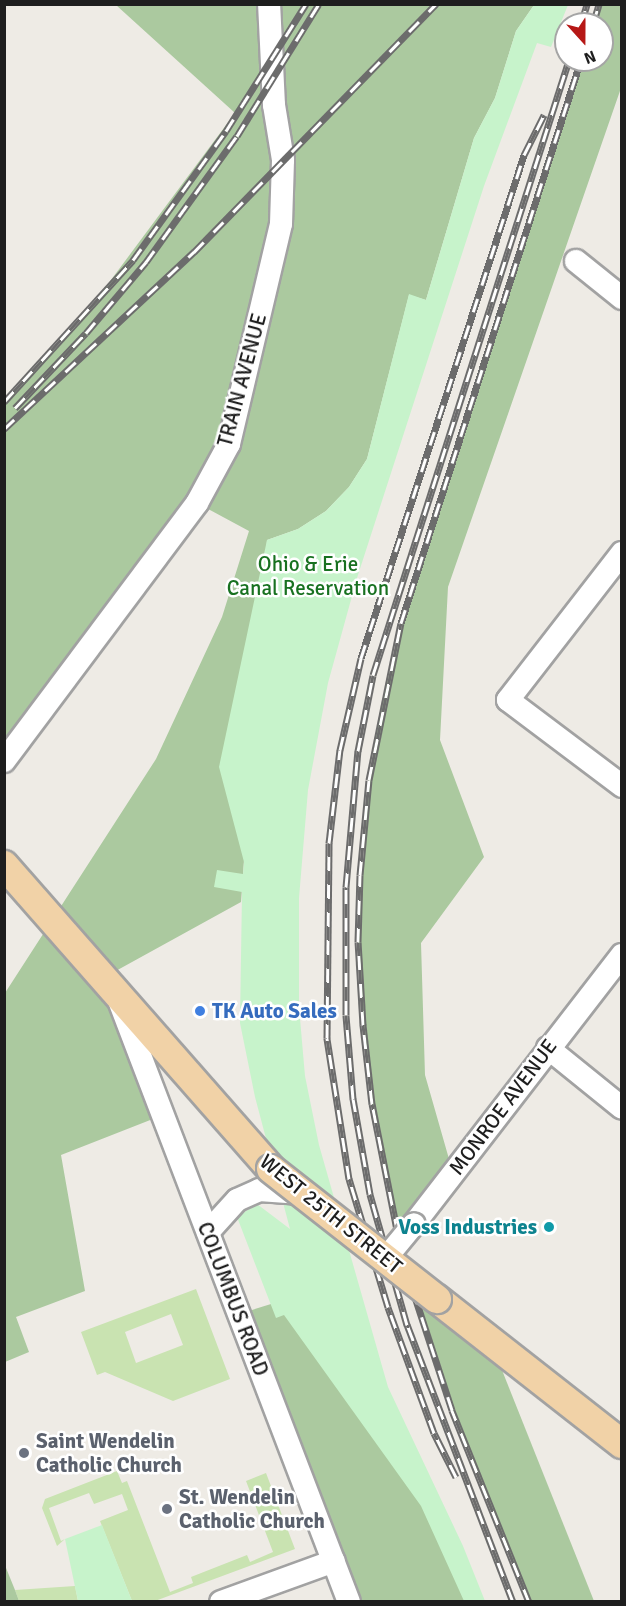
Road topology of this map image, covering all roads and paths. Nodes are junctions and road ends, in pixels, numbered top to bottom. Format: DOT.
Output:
graph roads {
  1 [pos="269,4"];
  2 [pos="576,261"];
  3 [pos="621,298"];
  4 [pos="621,553"];
  5 [pos="4,761"];
  6 [pos="621,786"];
  7 [pos="4,865"];
  8 [pos="621,955"];
  9 [pos="118,997"];
  10 [pos="548,1048"];
  11 [pos="621,1108"];
  12 [pos="265,1180"];
  13 [pos="208,1232"];
  14 [pos="385,1259"];
  15 [pos="621,1444"];
  16 [pos="334,1561"];
  17 [pos="221,1602"];
  18 [pos="350,1602"];
  1 -- 5 [label="street, TRAIN AVENUE"];
  2 -- 3 [label="street"];
  4 -- 6 [label="street"];
  7 -- 9 [label="main road, WEST 25TH STREET"];
  8 -- 10 [label="street, MONROE AVENUE"];
  9 -- 12 [label="main road, WEST 25TH STREET"];
  9 -- 13 [label="street, COLUMBUS ROAD"];
  10 -- 11 [label="street"];
  10 -- 14 [label="street, MONROE AVENUE, bridge"];
  12 -- 13 [label="street"];
  12 -- 14 [label="main road, WEST 25TH STREET, bridge"];
  13 -- 16 [label="street, COLUMBUS ROAD"];
  14 -- 15 [label="main road, WEST 25TH STREET, bridge"];
  16 -- 17 [label="street"];
  16 -- 18 [label="street, COLUMBUS ROAD"];
}
